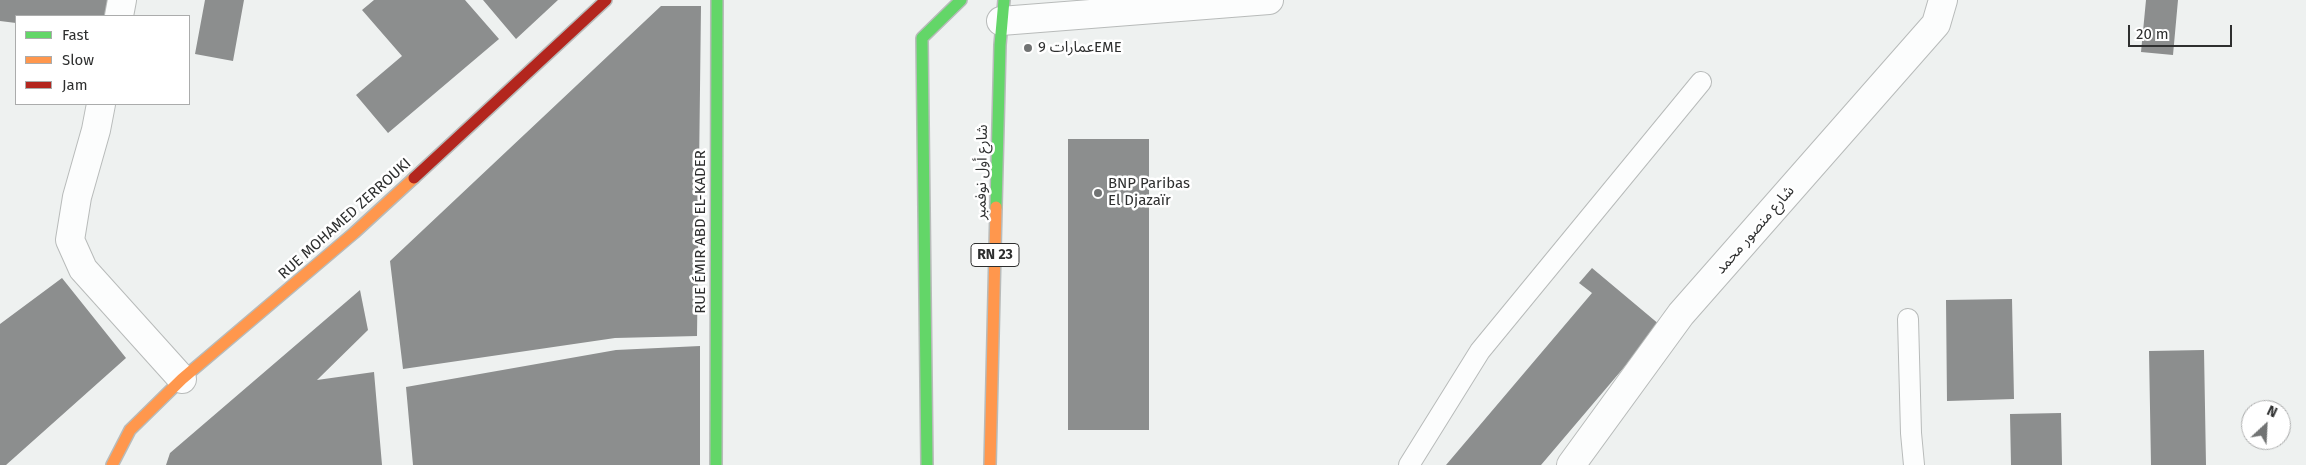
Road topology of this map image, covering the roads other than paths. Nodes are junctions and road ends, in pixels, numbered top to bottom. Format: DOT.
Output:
graph roads {
  1 [pos="122,0"];
  2 [pos="606,0"];
  3 [pos="717,0"];
  4 [pos="961,0"];
  5 [pos="1269,0"];
  6 [pos="1943,0"];
  7 [pos="1003,10"];
  8 [pos="119,15"];
  9 [pos="1701,82"];
  10 [pos="101,105"];
  11 [pos="1908,319"];
  12 [pos="182,379"];
  13 [pos="112,465"];
  14 [pos="716,465"];
  15 [pos="927,465"];
  16 [pos="990,465"];
  17 [pos="1409,465"];
  18 [pos="1571,465"];
  19 [pos="1914,465"];
  1 -- 8 [label="street"];
  2 -- 12 [label="street, RUE MOHAMED ZERROUKI"];
  3 -- 14 [label="street, RUE ÉMIR ABD EL-KADER"];
  4 -- 15 [label="street"];
  5 -- 7 [label="street"];
  6 -- 18 [label="street, شارع منصور محمد"];
  7 -- 16 [label="street, شارع أول نوفمبر / RN 23"];
  9 -- 17 [label="lane"];
  10 -- 12 [label="street"];
  11 -- 19 [label="lane"];
  12 -- 13 [label="street, RUE MOHAMED ZERROUKI"];
}
